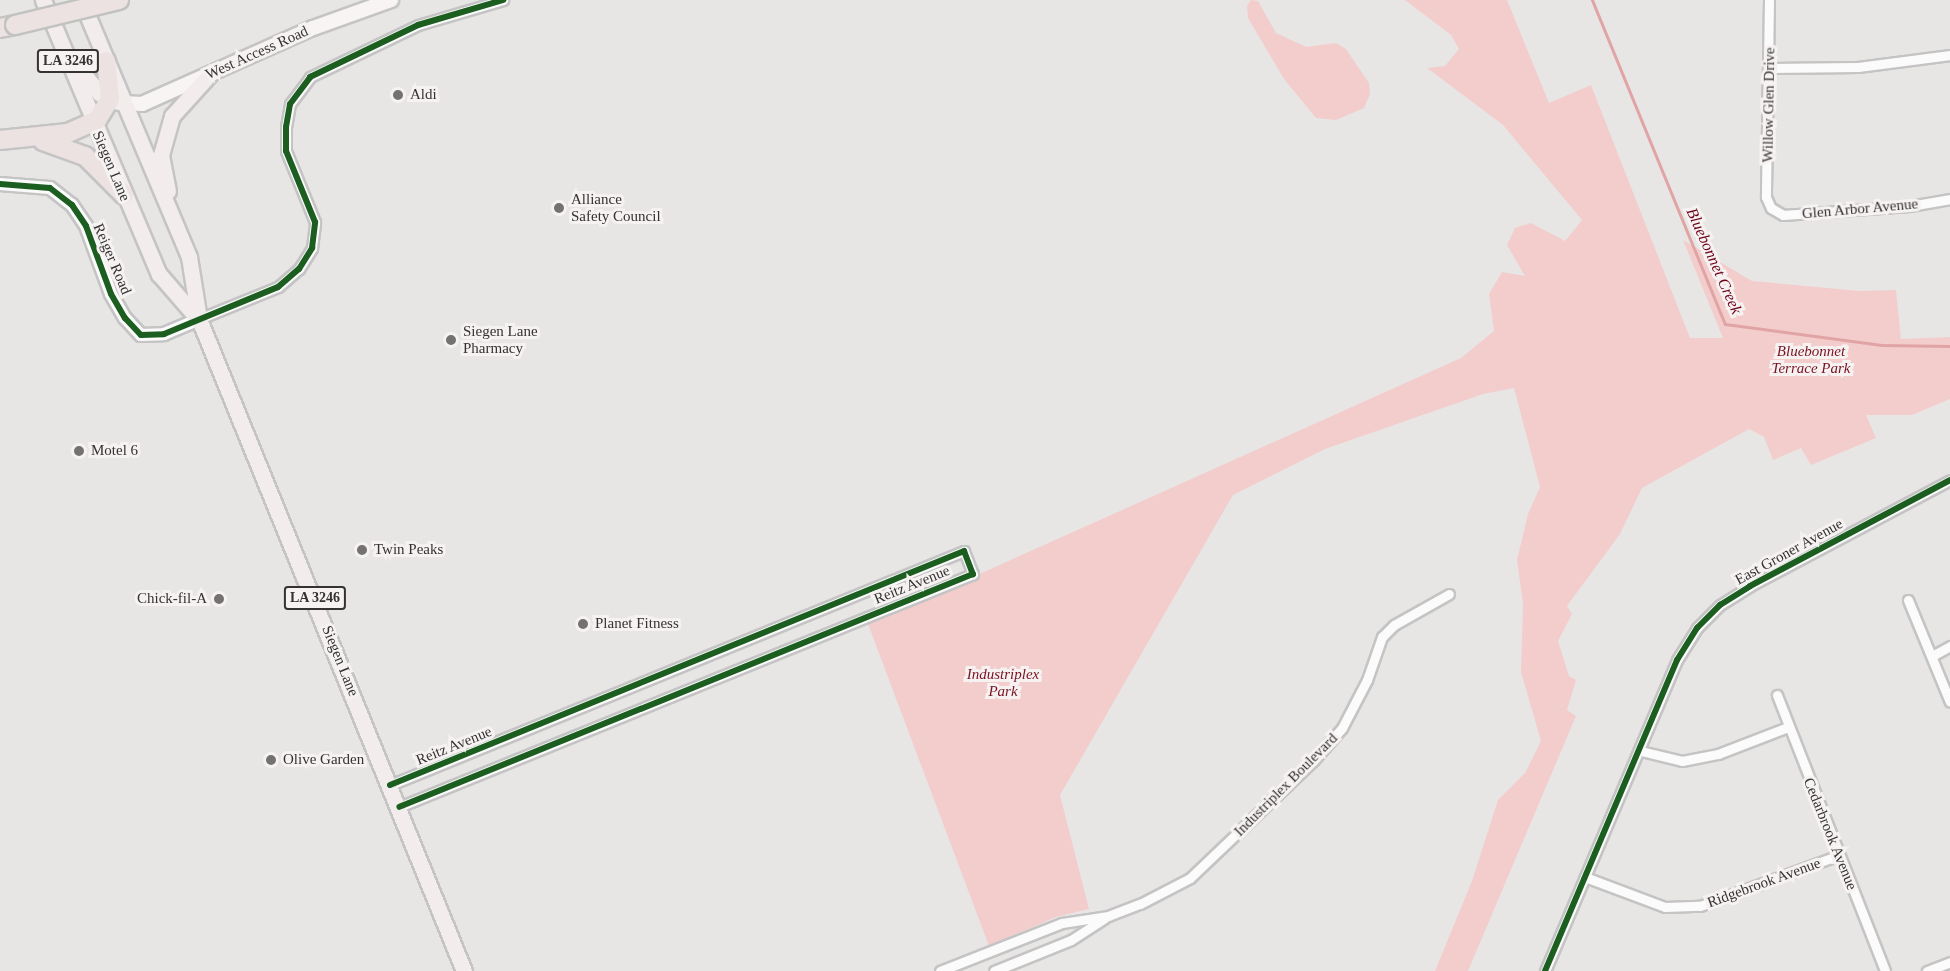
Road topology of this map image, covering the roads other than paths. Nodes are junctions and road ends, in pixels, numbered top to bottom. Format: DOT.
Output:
graph roads {
  1 [pos="43,0"];
  2 [pos="81,0"];
  3 [pos="119,0"];
  4 [pos="391,0"];
  5 [pos="503,0"];
  6 [pos="1769,0"];
  7 [pos="7,26"];
  8 [pos="63,47"];
  9 [pos="1950,55"];
  10 [pos="106,61"];
  11 [pos="1770,68"];
  12 [pos="210,74"];
  13 [pos="117,101"];
  14 [pos="93,122"];
  15 [pos="32,138"];
  16 [pos="0,140"];
  17 [pos="0,184"];
  18 [pos="124,195"];
  19 [pos="1950,199"];
  20 [pos="1771,208"];
  21 [pos="172,217"];
  22 [pos="199,320"];
  23 [pos="1950,480"];
  24 [pos="1449,594"];
  25 [pos="1908,600"];
  26 [pos="1950,646"];
  27 [pos="1932,656"];
  28 [pos="1777,695"];
  29 [pos="1950,702"];
  30 [pos="1788,727"];
  31 [pos="1641,751"];
  32 [pos="390,785"];
  33 [pos="399,807"];
  34 [pos="1839,855"];
  35 [pos="1585,877"];
  36 [pos="1108,916"];
  37 [pos="1950,962"];
  38 [pos="464,971"];
  39 [pos="940,971"];
  40 [pos="994,971"];
  41 [pos="1545,971"];
  42 [pos="1885,971"];
  43 [pos="1927,971"];
  1 -- 8 [label="main road, Siegen Lane / LA 3246"];
  2 -- 10 [label="main road, LA 3246"];
  3 -- 7 [label="highway, bridge"];
  4 -- 12 [label="main road, West Access Road"];
  5 -- 22 [label="street"];
  6 -- 11 [label="street, Willow Glen Drive"];
  8 -- 13 [label="main road"];
  8 -- 14 [label="main road, Siegen Lane / LA 3246"];
  9 -- 11 [label="street"];
  10 -- 13 [label="highway"];
  11 -- 20 [label="street, Willow Glen Drive"];
  12 -- 13 [label="main road, West Access Road"];
  12 -- 21 [label="main road"];
  13 -- 14 [label="highway"];
  13 -- 21 [label="main road, Siegen Lane / LA 3246"];
  14 -- 15 [label="highway"];
  14 -- 18 [label="main road, Siegen Lane / LA 3246"];
  15 -- 16 [label="highway"];
  15 -- 18 [label="highway"];
  17 -- 22 [label="street, Reiger Road"];
  18 -- 22 [label="main road, Siegen Lane / LA 3246"];
  19 -- 20 [label="street, Glen Arbor Avenue"];
  21 -- 22 [label="main road, Siegen Lane / LA 3246"];
  22 -- 32 [label="main road, Siegen Lane / LA 3246"];
  23 -- 31 [label="street, East Groner Avenue"];
  24 -- 36 [label="street, Industriplex Boulevard"];
  25 -- 27 [label="street"];
  26 -- 27 [label="street"];
  27 -- 29 [label="street"];
  28 -- 30 [label="street, Cedarbrook Avenue"];
  30 -- 31 [label="street"];
  30 -- 34 [label="street, Cedarbrook Avenue"];
  31 -- 35 [label="street, East Groner Avenue"];
  32 -- 33 [label="main road, Siegen Lane / LA 3246"];
  32 -- 33 [label="street, Reitz Avenue"];
  33 -- 38 [label="main road, Siegen Lane / LA 3246"];
  34 -- 35 [label="street, Ridgebrook Avenue"];
  34 -- 42 [label="street, Cedarbrook Avenue"];
  35 -- 41 [label="street, East Groner Avenue"];
  36 -- 39 [label="street, Industriplex Boulevard"];
  36 -- 40 [label="street, Industriplex Boulevard"];
  37 -- 43 [label="street"];
}
